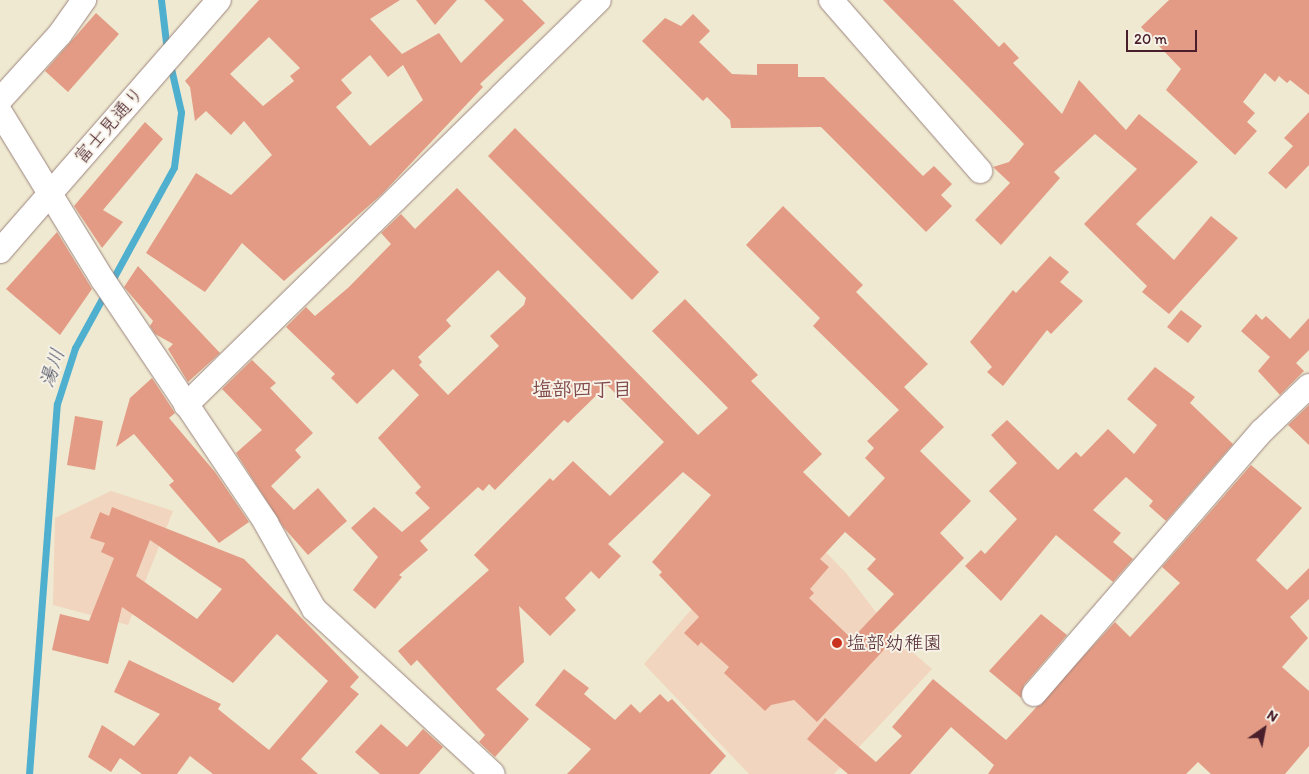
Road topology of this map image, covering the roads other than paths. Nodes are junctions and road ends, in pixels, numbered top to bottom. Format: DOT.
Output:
graph roads {
  1 [pos="84,0"];
  2 [pos="219,0"];
  3 [pos="599,0"];
  4 [pos="831,0"];
  5 [pos="0,100"];
  6 [pos="0,112"];
  7 [pos="980,171"];
  8 [pos="49,195"];
  9 [pos="0,251"];
  10 [pos="1309,386"];
  11 [pos="186,405"];
  12 [pos="1034,694"];
  13 [pos="493,774"];
  1 -- 5 [label="street"];
  2 -- 8 [label="street, 富士見通り"];
  3 -- 11 [label="street"];
  4 -- 7 [label="street"];
  6 -- 8 [label="street"];
  8 -- 9 [label="street, 富士見通り"];
  8 -- 11 [label="street"];
  10 -- 12 [label="street"];
  11 -- 13 [label="street"];
}
